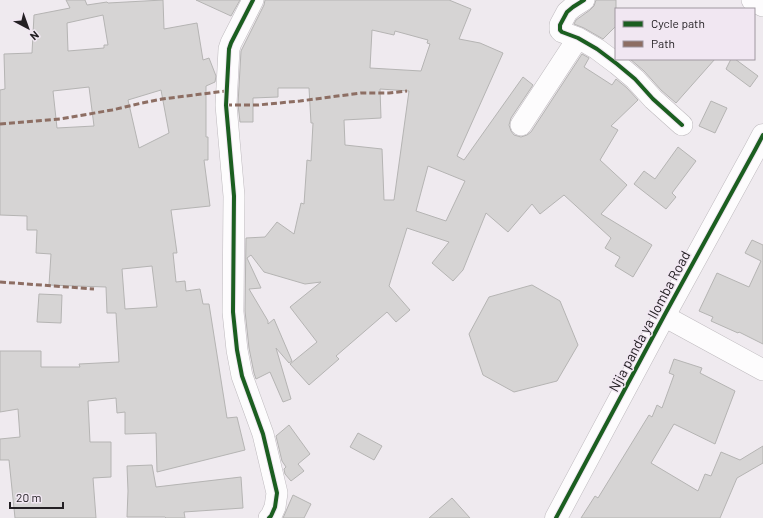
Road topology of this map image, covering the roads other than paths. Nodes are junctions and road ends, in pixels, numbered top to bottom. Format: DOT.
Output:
graph roads {
  1 [pos="252,0"];
  2 [pos="584,0"];
  3 [pos="752,0"];
  4 [pos="763,6"];
  5 [pos="578,38"];
  6 [pos="521,124"];
  7 [pos="682,125"];
  8 [pos="760,146"];
  9 [pos="664,316"];
  10 [pos="763,370"];
  11 [pos="269,518"];
  12 [pos="556,518"];
  1 -- 11 [label="street"];
  2 -- 5 [label="street"];
  3 -- 4 [label="street"];
  5 -- 6 [label="street"];
  5 -- 7 [label="street"];
  8 -- 9 [label="street, Njia panda ya Ilomba Road"];
  9 -- 10 [label="street"];
  9 -- 12 [label="street, Njia panda ya Ilomba Road"];
}
